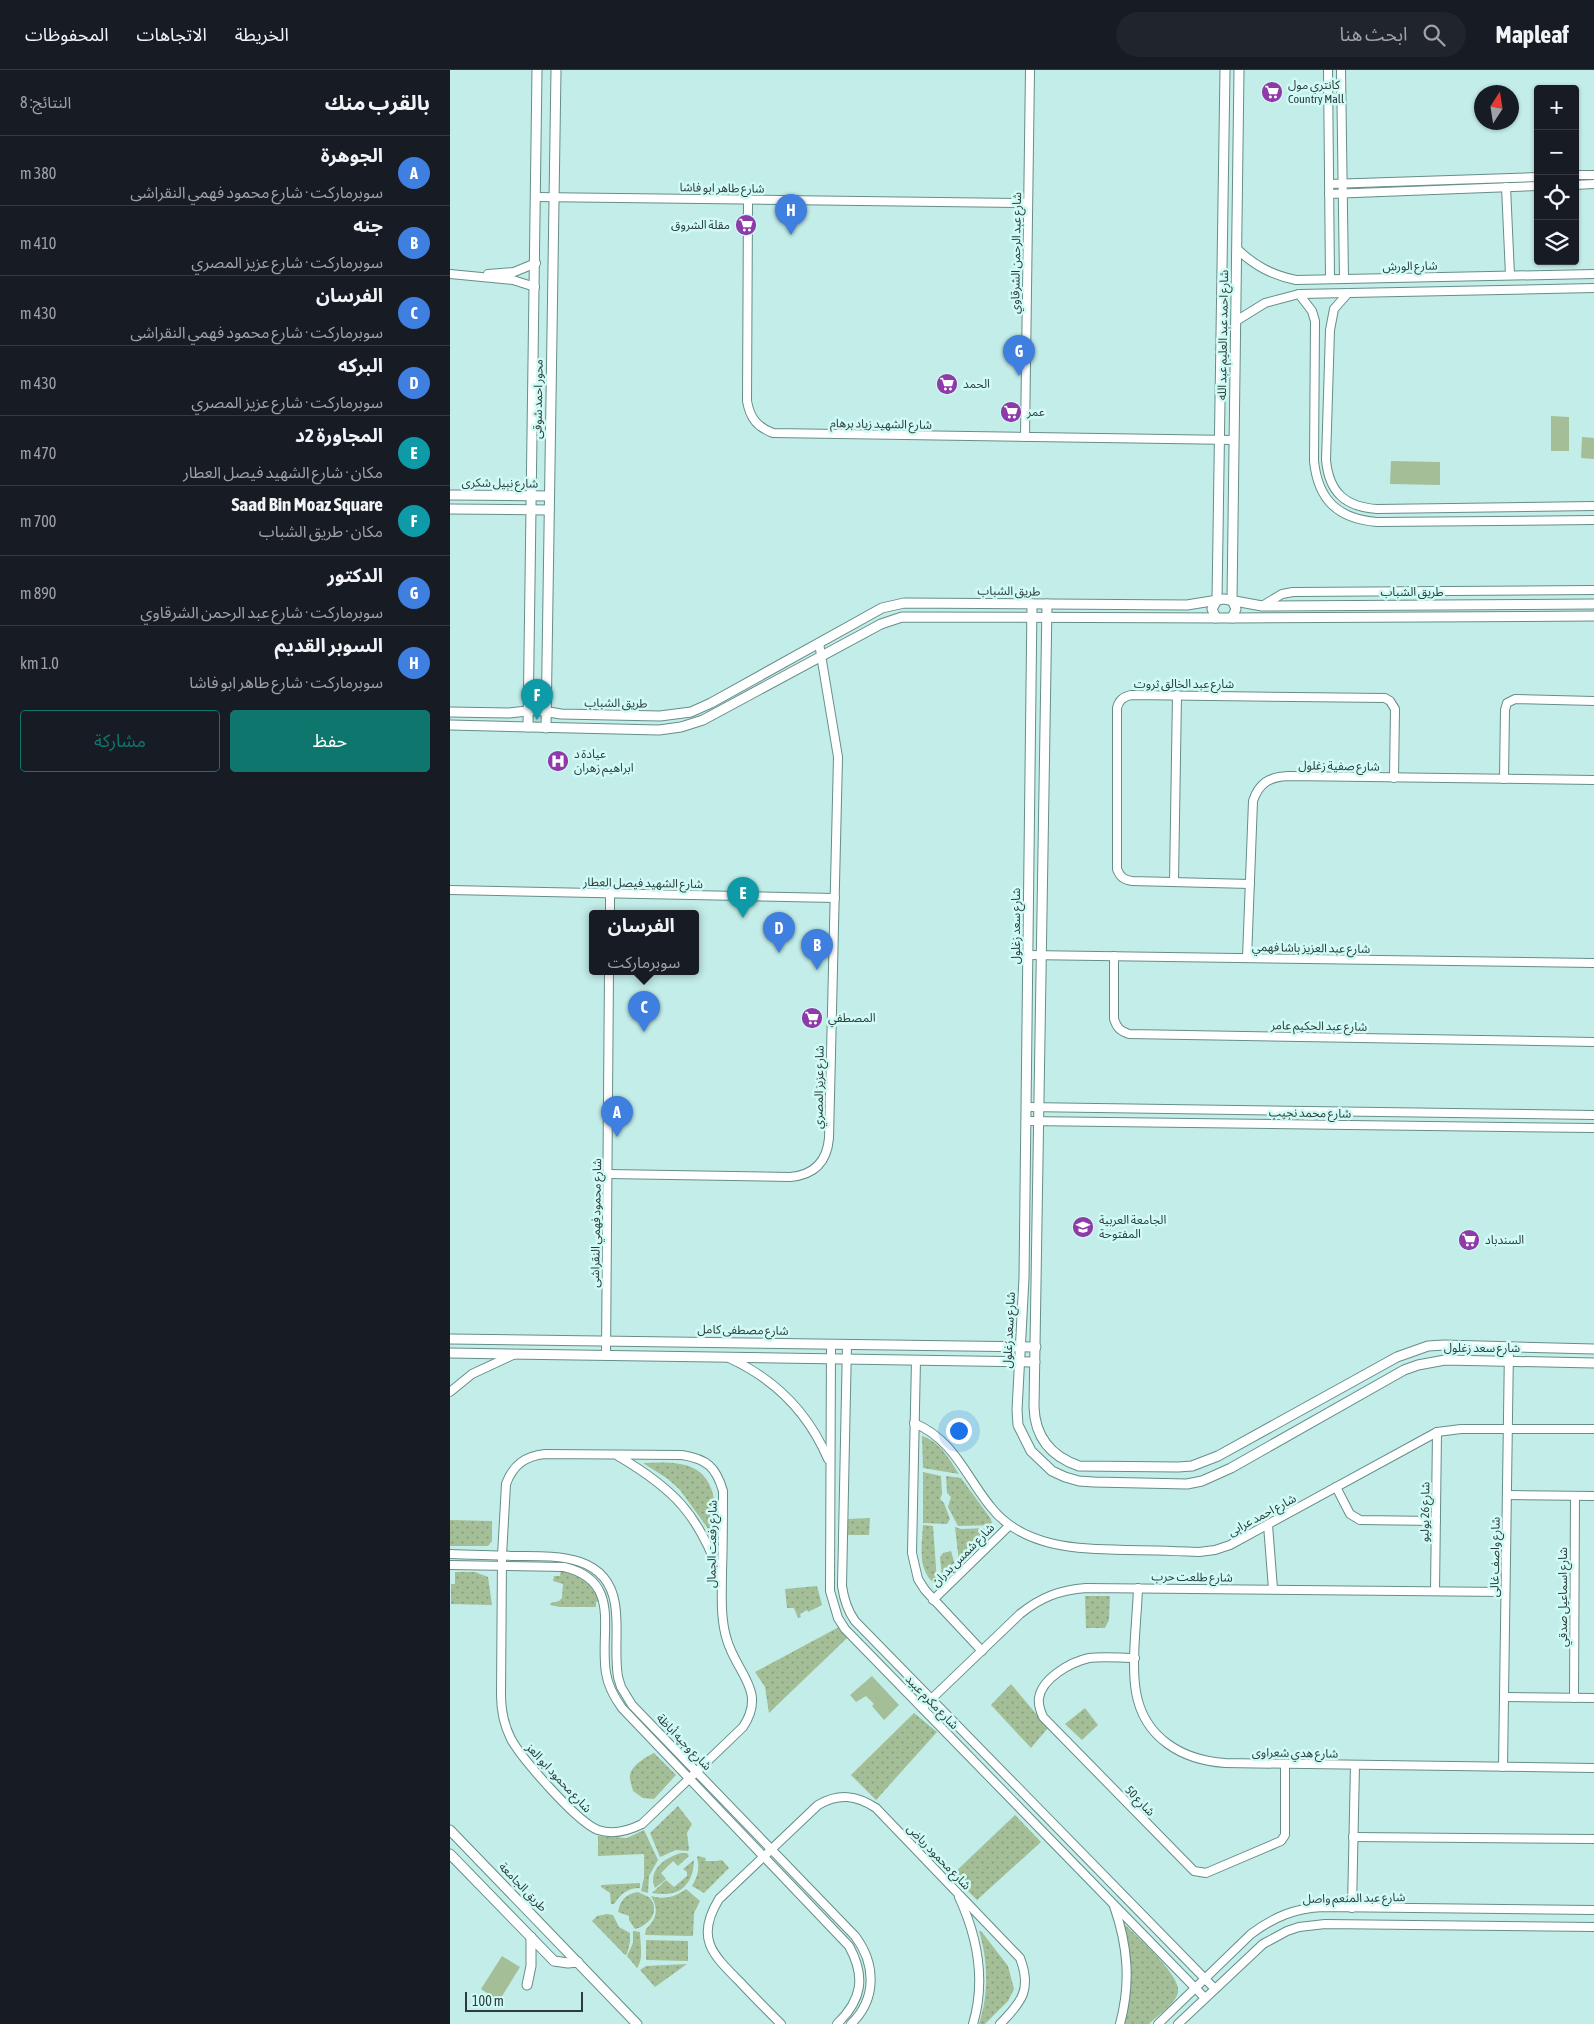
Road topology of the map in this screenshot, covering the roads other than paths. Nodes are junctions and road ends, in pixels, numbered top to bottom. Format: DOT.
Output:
graph roads {
  1 [pos="538,70"];
  2 [pos="556,70"];
  3 [pos="1030,70"];
  4 [pos="1225,70"];
  5 [pos="1239,70"];
  6 [pos="1328,70"];
  7 [pos="1341,70"];
  8 [pos="1594,175"];
  9 [pos="1579,176"];
  10 [pos="1534,177"];
  11 [pos="1329,184"];
  12 [pos="1343,184"];
  13 [pos="1594,184"];
  14 [pos="1579,185"];
  15 [pos="1534,186"];
  16 [pos="1506,187"];
  17 [pos="1343,193"];
  18 [pos="1330,194"];
  19 [pos="536,197"];
  20 [pos="554,198"];
  21 [pos="748,200"];
  22 [pos="1028,203"];
  23 [pos="1237,249"];
  24 [pos="536,263"];
  25 [pos="450,274"];
  26 [pos="1594,274"];
  27 [pos="471,275"];
  28 [pos="1510,275"];
  29 [pos="1410,277"];
  30 [pos="1330,279"];
  31 [pos="1344,279"];
  32 [pos="535,287"];
  33 [pos="1594,288"];
  34 [pos="1410,292"];
  35 [pos="1348,293"];
  36 [pos="1299,294"];
  37 [pos="1236,321"];
  38 [pos="1025,437"];
  39 [pos="1219,440"];
  40 [pos="1234,440"];
  41 [pos="450,495"];
  42 [pos="467,495"];
  43 [pos="532,496"];
  44 [pos="549,496"];
  45 [pos="1594,506"];
  46 [pos="1484,507"];
  47 [pos="450,509"];
  48 [pos="467,509"];
  49 [pos="532,510"];
  50 [pos="549,510"];
  51 [pos="1484,520"];
  52 [pos="1594,520"];
  53 [pos="1594,590"];
  54 [pos="1216,600"];
  55 [pos="1232,600"];
  56 [pos="1032,604"];
  57 [pos="1047,604"];
  58 [pos="1594,604"];
  59 [pos="1262,606"];
  60 [pos="1594,616"];
  61 [pos="1032,617"];
  62 [pos="1047,617"];
  63 [pos="1216,618"];
  64 [pos="1232,618"];
  65 [pos="818,643"];
  66 [pos="821,657"];
  67 [pos="1177,695"];
  68 [pos="1594,701"];
  69 [pos="528,711"];
  70 [pos="546,711"];
  71 [pos="450,712"];
  72 [pos="450,725"];
  73 [pos="528,727"];
  74 [pos="546,728"];
  75 [pos="1394,778"];
  76 [pos="1504,779"];
  77 [pos="1594,780"];
  78 [pos="1174,882"];
  79 [pos="1250,884"];
  80 [pos="450,890"];
  81 [pos="610,893"];
  82 [pos="835,898"];
  83 [pos="610,910"];
  84 [pos="1028,955"];
  85 [pos="1042,955"];
  86 [pos="1114,956"];
  87 [pos="1247,958"];
  88 [pos="1594,963"];
  89 [pos="609,975"];
  90 [pos="1594,1042"];
  91 [pos="1026,1107"];
  92 [pos="1040,1107"];
  93 [pos="1236,1110"];
  94 [pos="1594,1115"];
  95 [pos="1026,1121"];
  96 [pos="1040,1121"];
  97 [pos="1236,1123"];
  98 [pos="1594,1128"];
  99 [pos="608,1174"];
  100 [pos="450,1339"];
  101 [pos="606,1341"];
  102 [pos="831,1344"];
  103 [pos="847,1344"];
  104 [pos="1004,1346"];
  105 [pos="1021,1346"];
  106 [pos="1036,1347"];
  107 [pos="1509,1347"];
  108 [pos="1594,1349"];
  109 [pos="450,1353"];
  110 [pos="515,1354"];
  111 [pos="606,1356"];
  112 [pos="729,1358"];
  113 [pos="831,1359"];
  114 [pos="846,1359"];
  115 [pos="916,1360"];
  116 [pos="1509,1361"];
  117 [pos="1003,1362"];
  118 [pos="1020,1362"];
  119 [pos="1035,1362"];
  120 [pos="1594,1363"];
  121 [pos="450,1392"];
  122 [pos="914,1423"];
  123 [pos="1274,1425"];
  124 [pos="1508,1429"];
  125 [pos="1594,1429"];
  126 [pos="1437,1432"];
  127 [pos="1283,1439"];
  128 [pos="1248,1440"];
  129 [pos="617,1455"];
  130 [pos="1254,1456"];
  131 [pos="829,1463"];
  132 [pos="1336,1487"];
  133 [pos="1507,1495"];
  134 [pos="1575,1496"];
  135 [pos="1594,1496"];
  136 [pos="1436,1521"];
  137 [pos="1268,1525"];
  138 [pos="1009,1526"];
  139 [pos="450,1554"];
  140 [pos="502,1556"];
  141 [pos="450,1564"];
  142 [pos="502,1565"];
  143 [pos="722,1581"];
  144 [pos="1138,1588"];
  145 [pos="1273,1589"];
  146 [pos="1435,1591"];
  147 [pos="1505,1592"];
  148 [pos="934,1600"];
  149 [pos="982,1651"];
  150 [pos="1135,1658"];
  151 [pos="1504,1697"];
  152 [pos="1574,1698"];
  153 [pos="1594,1698"];
  154 [pos="932,1699"];
  155 [pos="922,1708"];
  156 [pos="1285,1764"];
  157 [pos="1355,1765"];
  158 [pos="1503,1767"];
  159 [pos="1594,1768"];
  160 [pos="697,1772"];
  161 [pos="690,1778"];
  162 [pos="450,1830"];
  163 [pos="1354,1837"];
  164 [pos="1594,1839"];
  165 [pos="772,1849"];
  166 [pos="450,1854"];
  167 [pos="764,1856"];
  168 [pos="957,1892"];
  169 [pos="1113,1904"];
  170 [pos="1352,1908"];
  171 [pos="1462,1909"];
  172 [pos="1594,1910"];
  173 [pos="1461,1925"];
  174 [pos="1594,1927"];
  175 [pos="531,1937"];
  176 [pos="578,1962"];
  177 [pos="1205,1978"];
  178 [pos="527,1985"];
  179 [pos="1195,1988"];
  180 [pos="1215,1989"];
  181 [pos="1205,1998"];
  182 [pos="638,2024"];
  183 [pos="781,2024"];
  184 [pos="837,2024"];
  185 [pos="851,2024"];
  186 [pos="973,2024"];
  187 [pos="1000,2024"];
  188 [pos="1120,2024"];
  189 [pos="1158,2024"];
  190 [pos="1178,2024"];
  1 -- 19 [label="street, محور احمد شوقى"];
  2 -- 20 [label="street, محور احمد شوقى"];
  3 -- 22 [label="street, شارع عبد الرحمن الشرقاوي"];
  4 -- 39 [label="street, شارع احمد عبد العليم عبد الله"];
  5 -- 23 [label="street, شارع احمد عبد العليم عبد الله"];
  6 -- 11 [label="street"];
  7 -- 12 [label="street"];
  8 -- 9 [label="street"];
  10 -- 12 [label="street"];
  11 -- 12 [label="street"];
  11 -- 18 [label="street"];
  12 -- 17 [label="street"];
  13 -- 14 [label="street"];
  15 -- 16 [label="street"];
  16 -- 17 [label="street"];
  16 -- 28 [label="street"];
  17 -- 18 [label="street"];
  17 -- 31 [label="street"];
  18 -- 30 [label="street"];
  19 -- 20 [label="street, شارع طاهر ابو فاشا"];
  19 -- 24 [label="street, محور احمد شوقى"];
  20 -- 21 [label="street, شارع طاهر ابو فاشا"];
  20 -- 44 [label="street, محور احمد شوقى"];
  21 -- 22 [label="street, شارع طاهر ابو فاشا"];
  21 -- 38 [label="street, شارع الشهيد زياد برهام"];
  22 -- 38 [label="street, شارع عبد الرحمن الشرقاوي"];
  23 -- 30 [label="street, شارع الورش"];
  23 -- 37 [label="street, شارع احمد عبد العليم عبد الله"];
  24 -- 27 [label="street"];
  24 -- 32 [label="street, محور احمد شوقى"];
  25 -- 27 [label="street"];
  26 -- 28 [label="street, شارع الورش"];
  27 -- 32 [label="street"];
  28 -- 29 [label="street, شارع الورش"];
  29 -- 31 [label="street, شارع الورش"];
  29 -- 34 [label="street"];
  30 -- 31 [label="street, شارع الورش"];
  32 -- 43 [label="street, محور احمد شوقى"];
  33 -- 34 [label="street, شارع الورش"];
  34 -- 35 [label="street, شارع الورش"];
  35 -- 36 [label="street, شارع الورش"];
  35 -- 46 [label="street"];
  36 -- 37 [label="street, شارع الورش"];
  36 -- 51 [label="street"];
  37 -- 40 [label="street, شارع احمد عبد العليم عبد الله"];
  38 -- 39 [label="street, شارع الشهيد زياد برهام"];
  39 -- 40 [label="street, شارع الشهيد زياد برهام"];
  39 -- 54 [label="street, شارع احمد عبد العليم عبد الله"];
  40 -- 55 [label="street, شارع احمد عبد العليم عبد الله"];
  41 -- 42 [label="street, شارع نبيل شكرى"];
  42 -- 43 [label="street, شارع نبيل شكرى"];
  42 -- 48 [label="street"];
  43 -- 44 [label="street, شارع نبيل شكرى"];
  43 -- 49 [label="street, محور احمد شوقى"];
  44 -- 50 [label="street, محور احمد شوقى"];
  45 -- 46 [label="street"];
  46 -- 51 [label="street"];
  47 -- 48 [label="street"];
  48 -- 49 [label="street"];
  49 -- 50 [label="street"];
  49 -- 69 [label="street, محور احمد شوقى"];
  50 -- 70 [label="street, محور احمد شوقى"];
  51 -- 52 [label="street"];
  53 -- 59 [label="street"];
  54 -- 55 [label="street, طريق الشباب"];
  54 -- 57 [label="street, طريق الشباب"];
  54 -- 63 [label="street"];
  55 -- 59 [label="street, طريق الشباب"];
  55 -- 64 [label="street"];
  56 -- 57 [label="street, طريق الشباب"];
  56 -- 61 [label="street, شارع سعد زغلول"];
  56 -- 65 [label="street, طريق الشباب"];
  57 -- 62 [label="street, شارع سعد زغلول"];
  58 -- 59 [label="street, طريق الشباب"];
  60 -- 64 [label="street, طريق الشباب"];
  61 -- 62 [label="street, طريق الشباب"];
  61 -- 66 [label="street, طريق الشباب"];
  61 -- 84 [label="street, شارع سعد زغلول"];
  62 -- 63 [label="street, طريق الشباب"];
  62 -- 85 [label="street, شارع سعد زغلول"];
  63 -- 64 [label="street, طريق الشباب"];
  65 -- 66 [label="street, شارع عزيز المصري"];
  65 -- 70 [label="street, طريق الشباب"];
  66 -- 74 [label="street, طريق الشباب"];
  66 -- 82 [label="street, شارع عزيز المصري"];
  67 -- 75 [label="street, شارع عبد الخالق ثروت"];
  67 -- 78 [label="street"];
  67 -- 78 [label="street, شارع عبد الخالق ثروت"];
  68 -- 76 [label="street"];
  69 -- 70 [label="street, طريق الشباب"];
  69 -- 71 [label="street, طريق الشباب"];
  69 -- 73 [label="street, محور احمد شوقى"];
  70 -- 74 [label="street, محور احمد شوقى"];
  72 -- 73 [label="street, طريق الشباب"];
  73 -- 74 [label="street, طريق الشباب"];
  75 -- 76 [label="street, شارع صفية زغلول"];
  75 -- 79 [label="street, شارع صفية زغلول"];
  76 -- 77 [label="street, شارع صفية زغلول"];
  78 -- 79 [label="street, شارع عبد الخالق ثروت"];
  79 -- 87 [label="street, شارع صفية زغلول"];
  80 -- 81 [label="street, شارع الشهيد فيصل العطار"];
  81 -- 82 [label="street, شارع الشهيد فيصل العطار"];
  81 -- 83 [label="street"];
  82 -- 99 [label="street, شارع عزيز المصري"];
  84 -- 85 [label="street, شارع عبد العزيز باشا فهمي"];
  84 -- 91 [label="street, شارع سعد زغلول"];
  85 -- 86 [label="street, شارع عبد العزيز باشا فهمي"];
  85 -- 92 [label="street, شارع سعد زغلول"];
  86 -- 87 [label="street, شارع عبد العزيز باشا فهمي"];
  86 -- 90 [label="street, شارع عبد الحكيم عامر"];
  87 -- 88 [label="street, شارع عبد العزيز باشا فهمي"];
  89 -- 99 [label="street, شارع محمود فهمي النقراشى"];
  91 -- 92 [label="street, شارع محمد نجيب"];
  91 -- 95 [label="street, شارع سعد زغلول"];
  92 -- 93 [label="street, شارع محمد نجيب"];
  92 -- 96 [label="street, شارع سعد زغلول"];
  93 -- 94 [label="street, شارع محمد نجيب"];
  93 -- 97 [label="street"];
  95 -- 96 [label="street, شارع محمد نجيب"];
  95 -- 105 [label="street, شارع سعد زغلول"];
  96 -- 97 [label="street, شارع محمد نجيب"];
  96 -- 106 [label="street, شارع سعد زغلول"];
  97 -- 98 [label="street, شارع محمد نجيب"];
  99 -- 101 [label="street, شارع محمود فهمي النقراشى"];
  100 -- 101 [label="street, شارع مصطفى كامل"];
  101 -- 102 [label="street, شارع مصطفى كامل"];
  101 -- 111 [label="street, شارع محمود فهمي النقراشى"];
  102 -- 103 [label="street, شارع مصطفى كامل"];
  102 -- 113 [label="street, شارع مكرم عبيد"];
  103 -- 104 [label="street, شارع مصطفى كامل"];
  103 -- 114 [label="street, شارع مكرم عبيد"];
  104 -- 105 [label="street, شارع مصطفى كامل"];
  104 -- 117 [label="street"];
  105 -- 106 [label="street, شارع مصطفى كامل"];
  105 -- 118 [label="street, شارع سعد زغلول"];
  106 -- 119 [label="street, شارع سعد زغلول"];
  107 -- 108 [label="street, شارع سعد زغلول"];
  107 -- 116 [label="street, شارع واصف غالى"];
  107 -- 123 [label="street, شارع سعد زغلول"];
  109 -- 110 [label="street"];
  110 -- 111 [label="street"];
  110 -- 121 [label="street"];
  111 -- 112 [label="street"];
  112 -- 113 [label="street"];
  112 -- 131 [label="street"];
  113 -- 114 [label="street"];
  113 -- 131 [label="street, شارع مكرم عبيد"];
  114 -- 115 [label="street"];
  114 -- 154 [label="street, شارع مكرم عبيد"];
  115 -- 117 [label="street"];
  115 -- 122 [label="street"];
  116 -- 120 [label="street, شارع سعد زغلول"];
  116 -- 124 [label="street, شارع واصف غالى"];
  116 -- 127 [label="street, شارع سعد زغلول"];
  117 -- 118 [label="street"];
  118 -- 119 [label="street"];
  118 -- 130 [label="street, شارع سعد زغلول"];
  119 -- 128 [label="street, شارع سعد زغلول"];
  122 -- 138 [label="street, شارع احمد عرابى"];
  122 -- 148 [label="street"];
  123 -- 127 [label="street"];
  123 -- 128 [label="street, شارع سعد زغلول"];
  124 -- 125 [label="street, شارع احمد عرابى"];
  124 -- 126 [label="street, شارع احمد عرابى"];
  124 -- 133 [label="street, شارع واصف غالى"];
  126 -- 132 [label="street, شارع احمد عرابى"];
  126 -- 136 [label="street, شارع 26 يوليو"];
  127 -- 130 [label="street, شارع سعد زغلول"];
  128 -- 130 [label="street"];
  129 -- 140 [label="street, شارع رفعت الجمال"];
  129 -- 143 [label="street"];
  129 -- 143 [label="street, شارع رفعت الجمال"];
  131 -- 155 [label="street, شارع مكرم عبيد"];
  132 -- 136 [label="street"];
  132 -- 137 [label="street, شارع احمد عرابى"];
  133 -- 134 [label="street"];
  133 -- 147 [label="street, شارع واصف غالى"];
  134 -- 135 [label="street"];
  134 -- 152 [label="street, شارع اسماعيل صدقي"];
  136 -- 146 [label="street, شارع 26 يوليو"];
  137 -- 138 [label="street, شارع احمد عرابى"];
  137 -- 145 [label="street"];
  138 -- 148 [label="street, شارع شمس بدران"];
  139 -- 140 [label="street, شارع وجيه أباظة"];
  140 -- 142 [label="street, شارع محمود ابو العز"];
  140 -- 160 [label="street, شارع وجيه أباظة"];
  141 -- 142 [label="street, شارع وجيه أباظة"];
  142 -- 161 [label="street, شارع وجيه أباظة"];
  142 -- 161 [label="street, شارع محمود ابو العز"];
  143 -- 160 [label="street, شارع رفعت الجمال"];
  144 -- 145 [label="street, شارع طلعت حرب"];
  144 -- 149 [label="street, شارع طلعت حرب"];
  144 -- 150 [label="street, شارع هدي شعراوى"];
  145 -- 146 [label="street, شارع طلعت حرب"];
  146 -- 147 [label="street, شارع طلعت حرب"];
  147 -- 151 [label="street, شارع واصف غالى"];
  148 -- 149 [label="street"];
  149 -- 154 [label="street, شارع طلعت حرب"];
  150 -- 156 [label="street, شارع هدي شعراوى"];
  150 -- 156 [label="street, شارع 50"];
  151 -- 152 [label="street"];
  151 -- 158 [label="street, شارع واصف غالى"];
  152 -- 153 [label="street"];
  154 -- 155 [label="street, شارع طلعت حرب"];
  154 -- 177 [label="street, شارع مكرم عبيد"];
  155 -- 169 [label="street, شارع مكرم عبيد"];
  156 -- 157 [label="street, شارع هدي شعراوى"];
  157 -- 158 [label="street, شارع هدي شعراوى"];
  157 -- 163 [label="street"];
  158 -- 159 [label="street, شارع هدي شعراوى"];
  160 -- 161 [label="street, شارع محمود ابو العز"];
  160 -- 165 [label="street, شارع وجيه أباظة"];
  161 -- 167 [label="street, شارع وجيه أباظة"];
  162 -- 176 [label="street, طريق الجامعة"];
  163 -- 164 [label="street"];
  163 -- 170 [label="street"];
  165 -- 167 [label="street, شارع محمود رياض"];
  165 -- 168 [label="street, شارع محمود رياض"];
  165 -- 185 [label="street, شارع وجيه أباظة"];
  166 -- 175 [label="street"];
  167 -- 183 [label="street, شارع محمود رياض"];
  167 -- 184 [label="street, شارع وجيه أباظة"];
  168 -- 186 [label="street"];
  168 -- 187 [label="street, شارع محمود رياض"];
  169 -- 179 [label="street, شارع مكرم عبيد"];
  169 -- 188 [label="street"];
  170 -- 171 [label="street, شارع عبد المنعم واصل"];
  170 -- 177 [label="street, شارع عبد المنعم واصل"];
  171 -- 172 [label="street, شارع عبد المنعم واصل"];
  171 -- 173 [label="street"];
  173 -- 174 [label="street, شارع عبد المنعم واصل"];
  173 -- 180 [label="street, شارع عبد المنعم واصل"];
  175 -- 176 [label="street"];
  175 -- 178 [label="street"];
  176 -- 182 [label="street, طريق الجامعة"];
  177 -- 179 [label="street, شارع عبد المنعم واصل"];
  177 -- 180 [label="street, شارع مكرم عبيد"];
  179 -- 181 [label="street, شارع مكرم عبيد"];
  179 -- 189 [label="street, شارع عبد المنعم واصل"];
  180 -- 181 [label="street, شارع عبد المنعم واصل"];
  181 -- 190 [label="street, شارع عبد المنعم واصل"];
}
